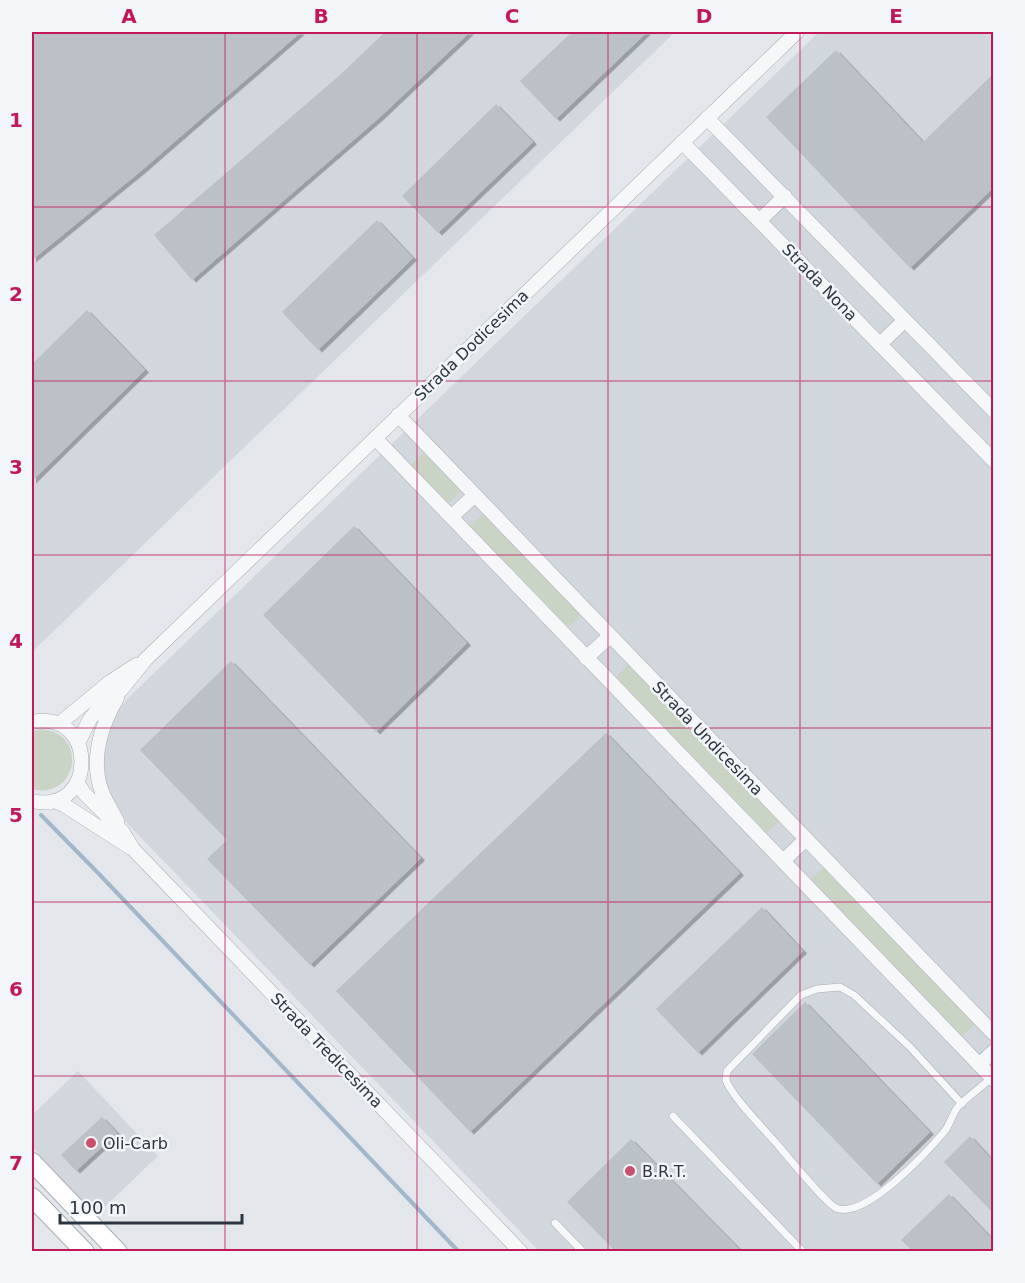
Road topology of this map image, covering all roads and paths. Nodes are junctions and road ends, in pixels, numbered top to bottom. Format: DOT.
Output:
graph roads {
  1 [pos="797,32"];
  2 [pos="707,118"];
  3 [pos="682,142"];
  4 [pos="784,196"];
  5 [pos="760,220"];
  6 [pos="905,320"];
  7 [pos="880,345"];
  8 [pos="993,411"];
  9 [pos="398,415"];
  10 [pos="375,438"];
  11 [pos="993,461"];
  12 [pos="475,495"];
  13 [pos="451,517"];
  14 [pos="610,636"];
  15 [pos="586,658"];
  16 [pos="146,659"];
  17 [pos="121,690"];
  18 [pos="32,722"];
  19 [pos="59,724"];
  20 [pos="78,743"];
  21 [pos="77,782"];
  22 [pos="32,801"];
  23 [pos="54,801"];
  24 [pos="122,831"];
  25 [pos="806,839"];
  26 [pos="133,849"];
  27 [pos="783,861"];
  28 [pos="993,1034"];
  29 [pos="993,1051"];
  30 [pos="979,1065"];
  31 [pos="992,1079"];
  32 [pos="962,1104"];
  33 [pos="673,1116"];
  34 [pos="32,1162"];
  35 [pos="32,1197"];
  36 [pos="555,1223"];
  37 [pos="85,1251"];
  38 [pos="118,1251"];
  39 [pos="521,1251"];
  40 [pos="583,1251"];
  41 [pos="803,1251"];
  1 -- 2 [label="street, Strada Dodicesima"];
  2 -- 3 [label="street, Strada Dodicesima"];
  2 -- 4 [label="street, Strada Nona"];
  3 -- 5 [label="street, Strada Nona"];
  3 -- 9 [label="street, Strada Dodicesima"];
  4 -- 5 [label="street"];
  4 -- 6 [label="street, Strada Nona"];
  5 -- 7 [label="street, Strada Nona"];
  6 -- 7 [label="street"];
  6 -- 8 [label="street, Strada Nona"];
  7 -- 11 [label="street, Strada Nona"];
  9 -- 10 [label="street, Strada Dodicesima"];
  9 -- 12 [label="street, Strada Undicesima"];
  10 -- 13 [label="street, Strada Undicesima"];
  10 -- 16 [label="street, Strada Dodicesima"];
  12 -- 13 [label="street"];
  12 -- 14 [label="street, Strada Undicesima"];
  13 -- 15 [label="street, Strada Undicesima"];
  14 -- 15 [label="street"];
  14 -- 25 [label="street, Strada Undicesima"];
  15 -- 27 [label="street, Strada Undicesima"];
  16 -- 17 [label="street"];
  16 -- 19 [label="street"];
  17 -- 20 [label="street"];
  17 -- 24 [label="street"];
  18 -- 19 [label="street"];
  19 -- 20 [label="street"];
  20 -- 21 [label="street"];
  21 -- 23 [label="street"];
  21 -- 24 [label="street"];
  22 -- 23 [label="street"];
  23 -- 26 [label="street"];
  24 -- 26 [label="street"];
  25 -- 27 [label="street"];
  25 -- 28 [label="street, Strada Undicesima"];
  26 -- 39 [label="street, Strada Tredicesima"];
  27 -- 30 [label="street, Strada Undicesima"];
  29 -- 30 [label="street"];
  30 -- 31 [label="street, Strada Undicesima"];
  31 -- 32 [label="lane"];
  32 -- 32 [label="lane"];
  33 -- 41 [label="lane"];
  34 -- 38 [label="street"];
  35 -- 37 [label="street"];
  36 -- 40 [label="lane"];
}
